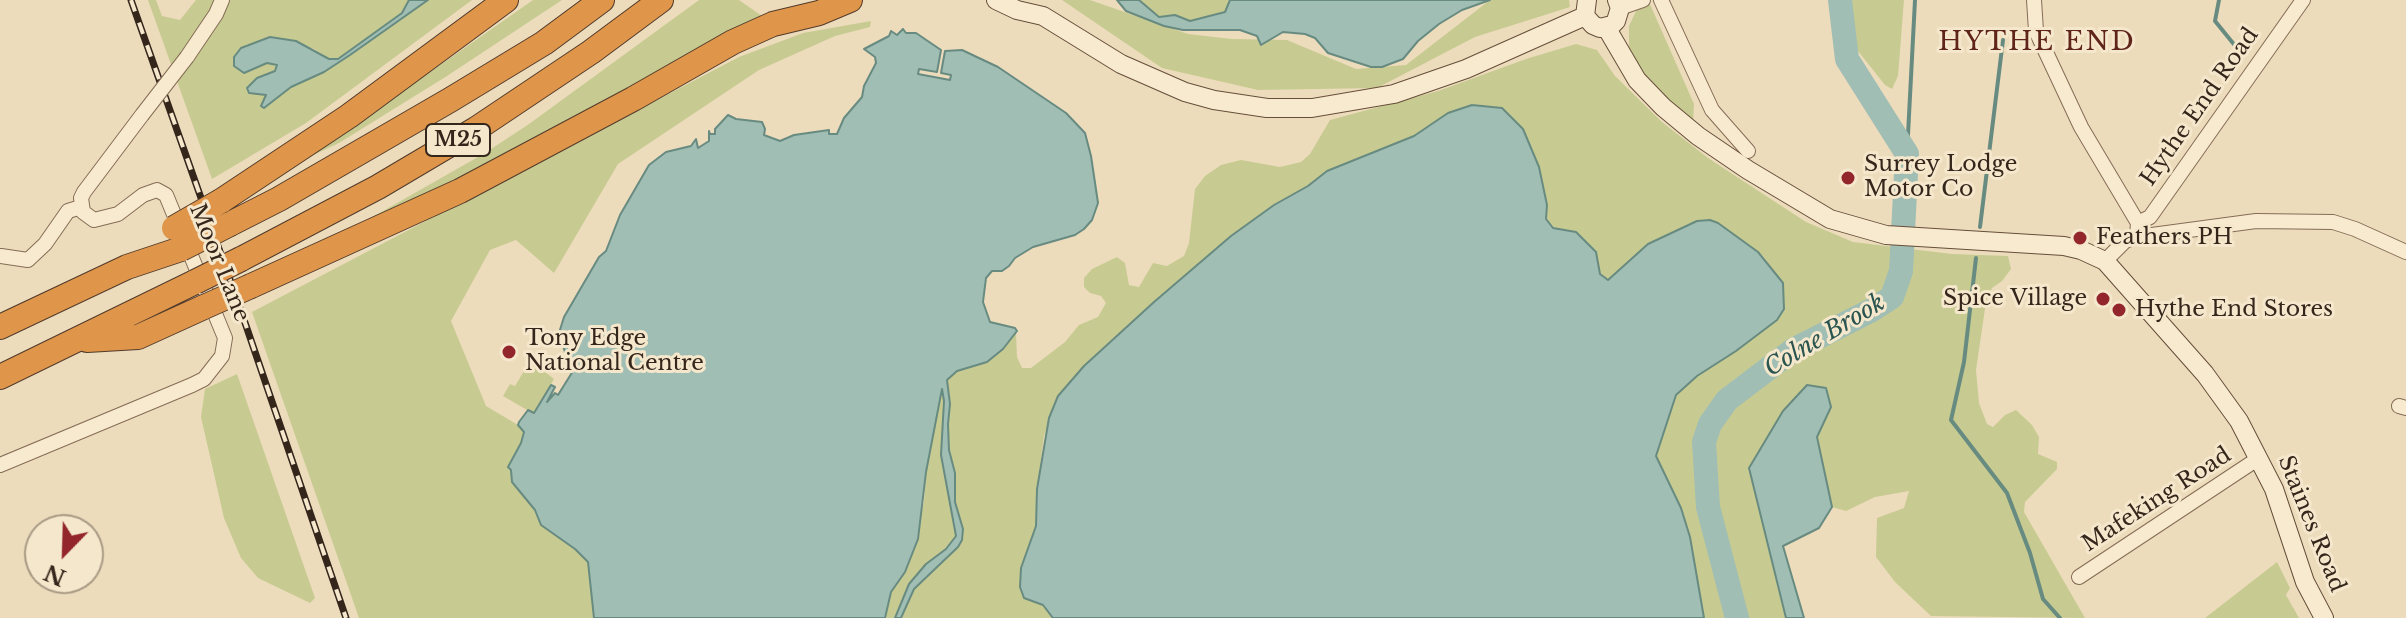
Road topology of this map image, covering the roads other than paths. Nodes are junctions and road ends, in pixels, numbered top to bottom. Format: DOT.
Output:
graph roads {
  1 [pos="222,0"];
  2 [pos="506,0"];
  3 [pos="602,0"];
  4 [pos="661,0"];
  5 [pos="850,0"];
  6 [pos="996,0"];
  7 [pos="1643,0"];
  8 [pos="1661,0"];
  9 [pos="2034,0"];
  10 [pos="2303,0"];
  11 [pos="1618,4"];
  12 [pos="1039,8"];
  13 [pos="1586,8"];
  14 [pos="1606,27"];
  15 [pos="1748,151"];
  16 [pos="81,207"];
  17 [pos="2138,230"];
  18 [pos="178,238"];
  19 [pos="2406,252"];
  20 [pos="1,256"];
  21 [pos="2105,261"];
  22 [pos="0,327"];
  23 [pos="77,340"];
  24 [pos="0,377"];
  25 [pos="2259,458"];
  26 [pos="0,465"];
  27 [pos="2079,577"];
  28 [pos="2324,618"];
  1 -- 16 [label="street, bridge"];
  2 -- 18 [label="highway, M25, bridge"];
  3 -- 18 [label="highway, M25, bridge"];
  4 -- 23 [label="highway, M25, bridge"];
  5 -- 23 [label="highway, M25, bridge"];
  6 -- 12 [label="main road"];
  7 -- 11 [label="street"];
  8 -- 15 [label="street"];
  9 -- 17 [label="street"];
  10 -- 17 [label="street, Hythe End Road"];
  11 -- 14 [label="main road"];
  12 -- 13 [label="main road"];
  13 -- 14 [label="main road"];
  14 -- 21 [label="main road"];
  16 -- 20 [label="street"];
  16 -- 26 [label="street, Moor Lane"];
  17 -- 19 [label="street"];
  17 -- 21 [label="street, Hythe End Road"];
  18 -- 22 [label="highway, M25"];
  21 -- 25 [label="main road, Staines Road"];
  23 -- 24 [label="highway, M25"];
  25 -- 27 [label="street, Mafeking Road"];
  25 -- 28 [label="main road, Staines Road"];
}
